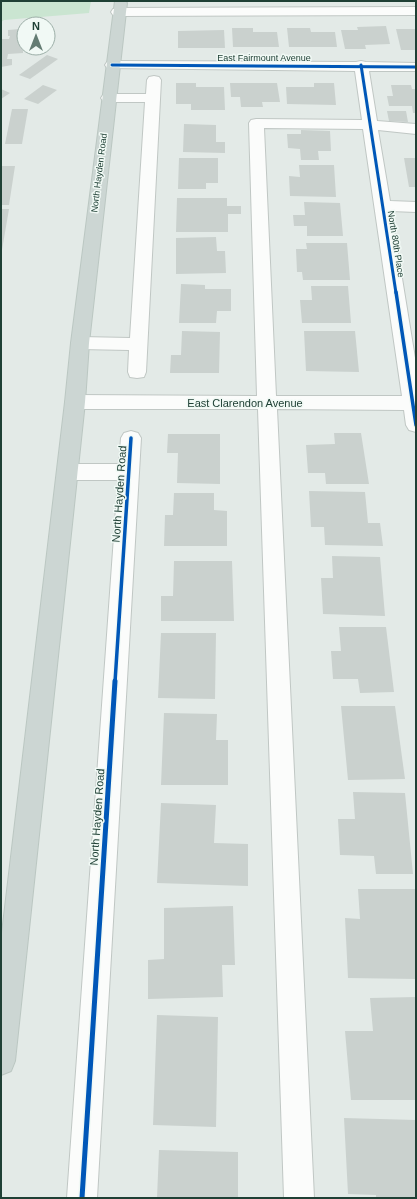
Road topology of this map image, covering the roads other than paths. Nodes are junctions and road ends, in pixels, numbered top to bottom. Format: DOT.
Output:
graph roads {
  1 [pos="381,1"];
  2 [pos="214,2"];
  3 [pos="236,2"];
  4 [pos="120,4"];
  5 [pos="416,12"];
  6 [pos="112,65"];
  7 [pos="361,65"];
  8 [pos="416,67"];
  9 [pos="154,80"];
  10 [pos="108,98"];
  11 [pos="153,98"];
  12 [pos="370,125"];
  13 [pos="416,129"];
  14 [pos="382,206"];
  15 [pos="416,207"];
  16 [pos="80,343"];
  17 [pos="138,344"];
  18 [pos="137,372"];
  19 [pos="74,402"];
  20 [pos="267,403"];
  21 [pos="414,404"];
  22 [pos="416,425"];
  23 [pos="131,438"];
  24 [pos="66,472"];
  25 [pos="129,472"];
  26 [pos="1,1061"];
  27 [pos="82,1198"];
  28 [pos="299,1198"];
  1 -- 3 [label="street"];
  2 -- 3 [label="street"];
  4 -- 5 [label="street"];
  4 -- 6 [label="main road, North Hayden Road"];
  6 -- 7 [label="street, East Fairmount Avenue"];
  6 -- 10 [label="main road, North Hayden Road"];
  7 -- 8 [label="street, East Fairmount Avenue"];
  7 -- 12 [label="street, North 80th Place"];
  9 -- 11 [label="street"];
  10 -- 11 [label="street"];
  10 -- 16 [label="main road, North Hayden Road"];
  11 -- 17 [label="street"];
  12 -- 13 [label="street"];
  12 -- 14 [label="street, North 80th Place"];
  12 -- 20 [label="street"];
  14 -- 15 [label="street"];
  14 -- 21 [label="street, North 80th Place"];
  16 -- 17 [label="street"];
  16 -- 19 [label="main road, North Hayden Road"];
  17 -- 18 [label="street"];
  19 -- 20 [label="street, East Clarendon Avenue"];
  19 -- 24 [label="main road, North Hayden Road"];
  20 -- 21 [label="street, East Clarendon Avenue"];
  20 -- 28 [label="street"];
  21 -- 22 [label="street, North 80th Place"];
  23 -- 25 [label="street, North Hayden Road"];
  24 -- 25 [label="street, North Hayden Road"];
  24 -- 26 [label="main road, North Hayden Road"];
  25 -- 27 [label="street, North Hayden Road"];
}
